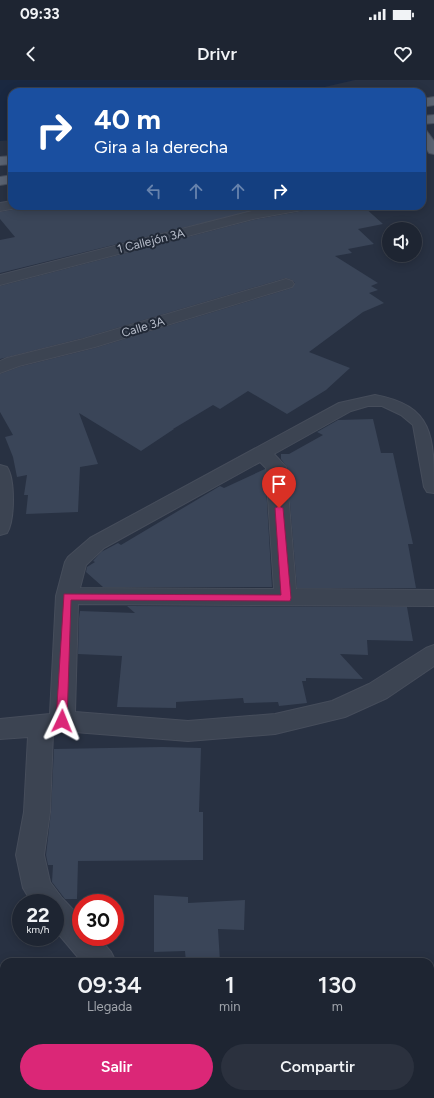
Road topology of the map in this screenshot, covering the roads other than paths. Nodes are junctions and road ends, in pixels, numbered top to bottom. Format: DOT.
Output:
graph roads {
  1 [pos="426,139"];
  2 [pos="434,152"];
  3 [pos="280,210"];
  4 [pos="0,280"];
  5 [pos="286,284"];
  6 [pos="0,368"];
  7 [pos="262,452"];
  8 [pos="0,471"];
  9 [pos="434,487"];
  10 [pos="2,499"];
  11 [pos="0,528"];
  12 [pos="67,596"];
  13 [pos="286,598"];
  14 [pos="434,598"];
  15 [pos="434,654"];
  16 [pos="51,724"];
  17 [pos="0,728"];
  18 [pos="42,894"];
  19 [pos="64,919"];
  20 [pos="98,958"];
  1 -- 2 [label="main road"];
  3 -- 4 [label="street, 1 Callejón 3A"];
  5 -- 6 [label="street, Calle 3A"];
  7 -- 9 [label="street"];
  7 -- 12 [label="street"];
  7 -- 13 [label="street"];
  8 -- 10 [label="street"];
  10 -- 11 [label="street"];
  12 -- 13 [label="street"];
  12 -- 16 [label="street"];
  13 -- 14 [label="street"];
  15 -- 16 [label="street"];
  16 -- 17 [label="street"];
  16 -- 18 [label="street"];
  19 -- 20 [label="street"];
}
